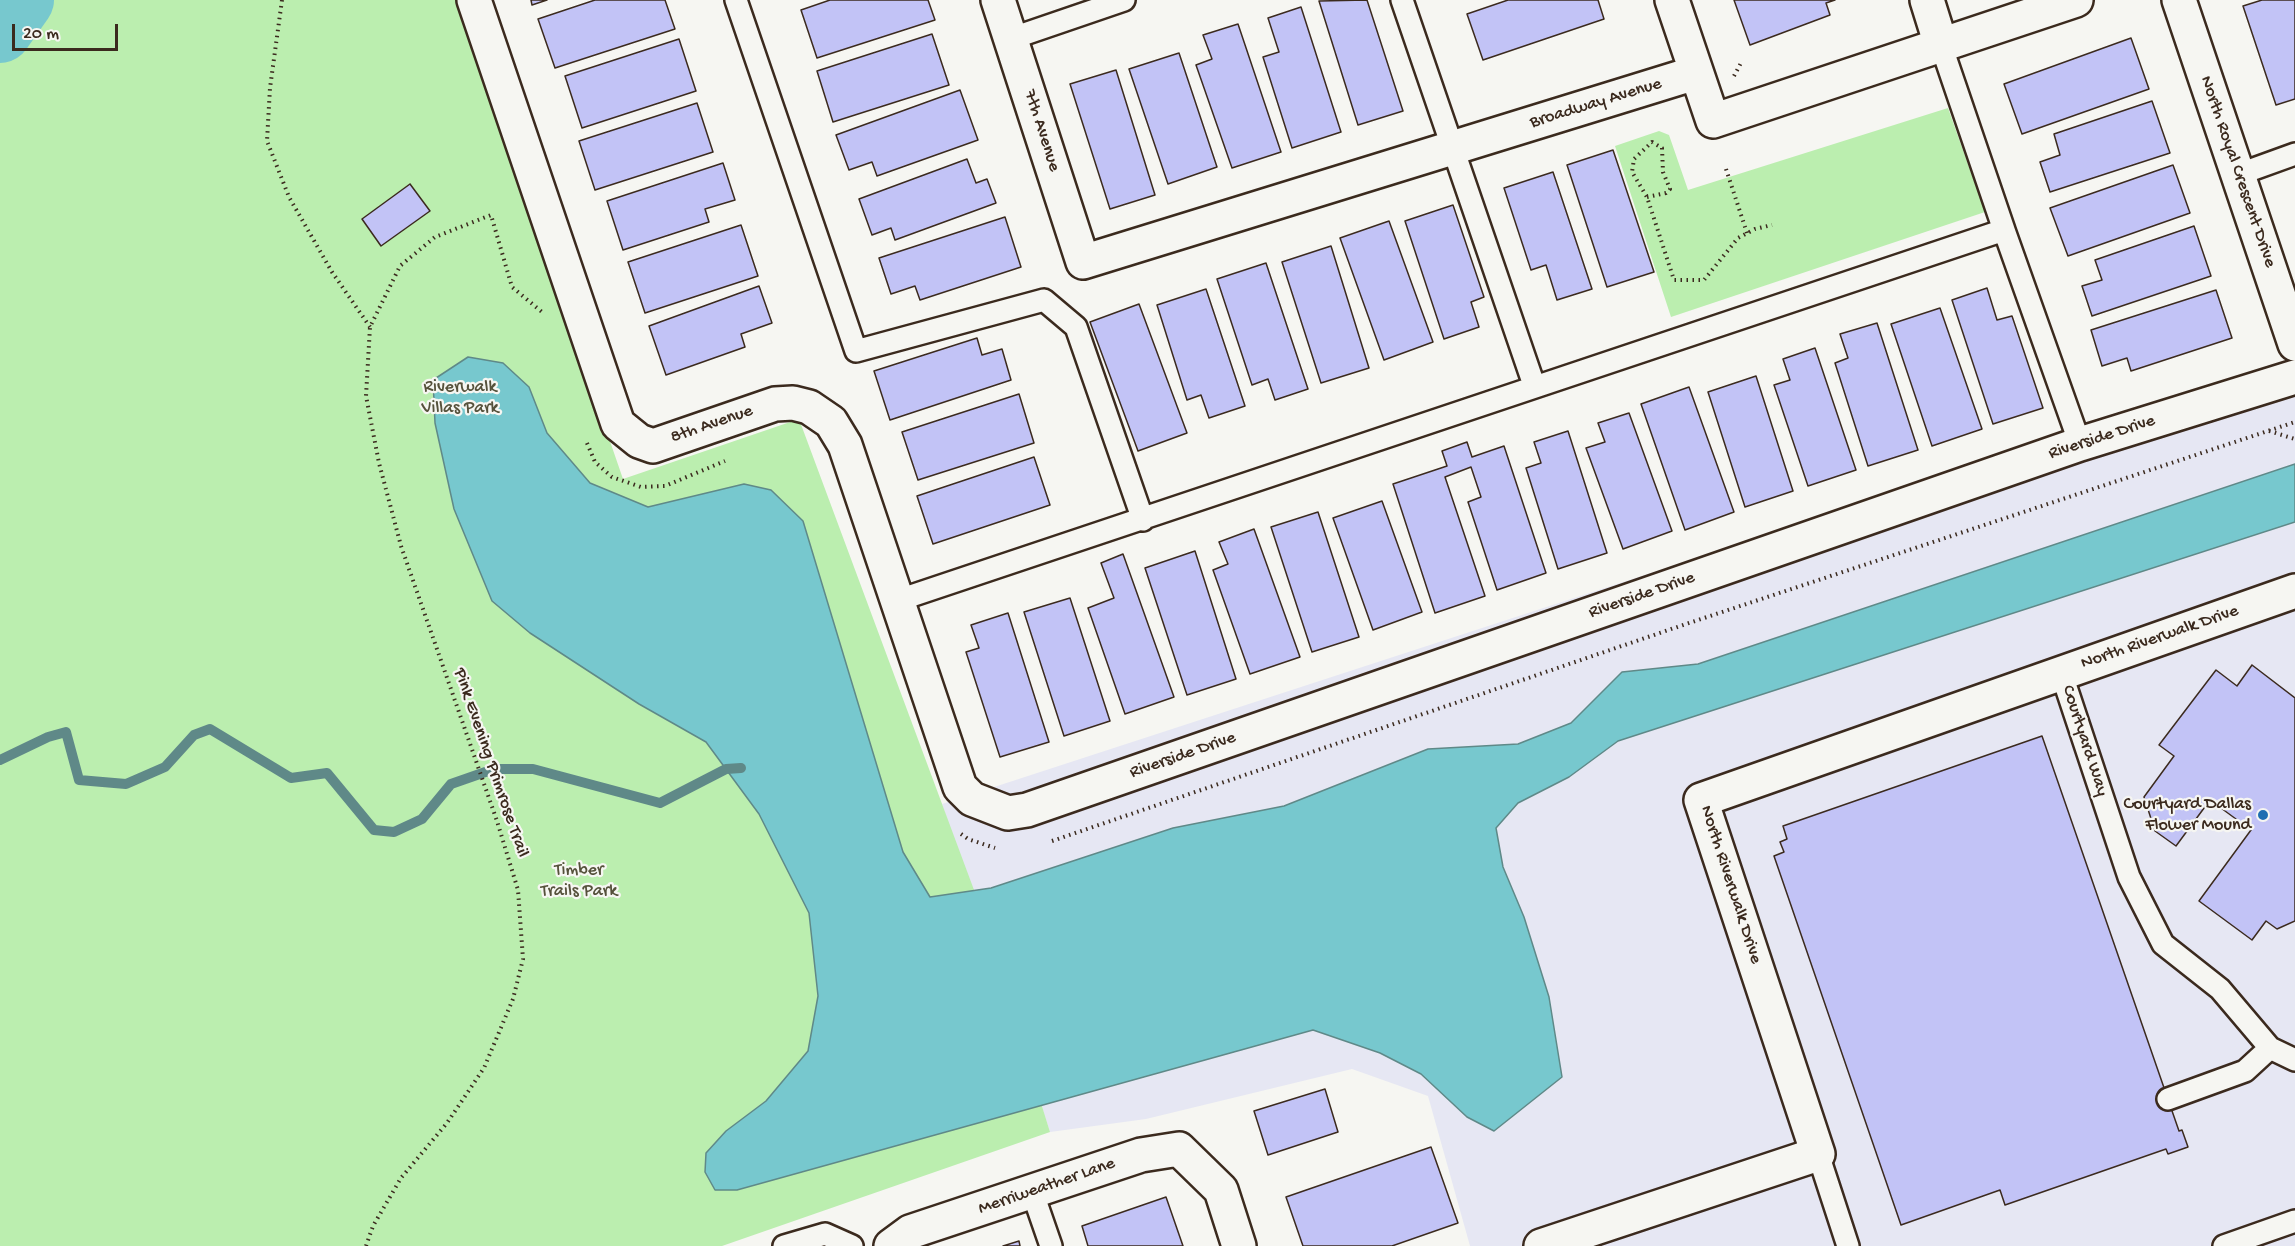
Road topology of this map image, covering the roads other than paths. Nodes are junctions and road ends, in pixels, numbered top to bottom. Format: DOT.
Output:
graph roads {
  1 [pos="474,0"];
  2 [pos="736,0"];
  3 [pos="998,0"];
  4 [pos="1124,0"];
  5 [pos="1402,0"];
  6 [pos="1672,0"];
  7 [pos="1927,0"];
  8 [pos="2076,0"];
  9 [pos="2179,0"];
  10 [pos="1010,39"];
  11 [pos="1941,45"];
  12 [pos="1695,73"];
  13 [pos="1453,148"];
  14 [pos="2295,154"];
  15 [pos="2237,175"];
  16 [pos="2004,230"];
  17 [pos="1083,262"];
  18 [pos="2295,344"];
  19 [pos="2295,377"];
  20 [pos="1534,385"];
  21 [pos="2080,444"];
  22 [pos="1143,520"];
  23 [pos="2295,591"];
  24 [pos="899,600"];
  25 [pos="2061,672"];
  26 [pos="990,808"];
  27 [pos="2270,1048"];
  28 [pos="2295,1060"];
  29 [pos="2168,1099"];
  30 [pos="1818,1154"];
  31 [pos="1032,1191"];
  32 [pos="2295,1221"];
  33 [pos="784,1246"];
  34 [pos="852,1246"];
  35 [pos="891,1246"];
  36 [pos="1051,1246"];
  37 [pos="1239,1246"];
  38 [pos="1541,1246"];
  39 [pos="1848,1246"];
  40 [pos="2224,1246"];
  1 -- 24 [label="street, 8th Avenue"];
  2 -- 22 [label="lane"];
  3 -- 10 [label="street, 7th Avenue"];
  4 -- 10 [label="lane"];
  5 -- 13 [label="lane"];
  6 -- 12 [label="street"];
  7 -- 11 [label="street"];
  8 -- 11 [label="street"];
  9 -- 15 [label="street, North Royal Crescent Drive"];
  10 -- 17 [label="street, 7th Avenue"];
  11 -- 12 [label="street"];
  11 -- 16 [label="lane"];
  12 -- 13 [label="street, Broadway Avenue"];
  13 -- 17 [label="street, Broadway Avenue"];
  13 -- 20 [label="lane"];
  14 -- 15 [label="lane"];
  15 -- 18 [label="street, North Royal Crescent Drive"];
  16 -- 20 [label="lane"];
  16 -- 21 [label="lane"];
  19 -- 21 [label="street, Riverside Drive"];
  20 -- 22 [label="lane"];
  21 -- 26 [label="street, Riverside Drive"];
  22 -- 24 [label="lane"];
  23 -- 25 [label="street, North Riverwalk Drive"];
  24 -- 26 [label="street, 8th Avenue"];
  25 -- 27 [label="lane, Courtyard Way"];
  25 -- 30 [label="street, North Riverwalk Drive"];
  27 -- 28 [label="lane, Courtyard Way"];
  27 -- 29 [label="lane"];
  30 -- 38 [label="street"];
  30 -- 39 [label="lane"];
  31 -- 35 [label="street, Merriweather Lane"];
  31 -- 36 [label="lane"];
  31 -- 37 [label="street, Merriweather Lane"];
  32 -- 40 [label="lane"];
  33 -- 34 [label="lane"];
}
